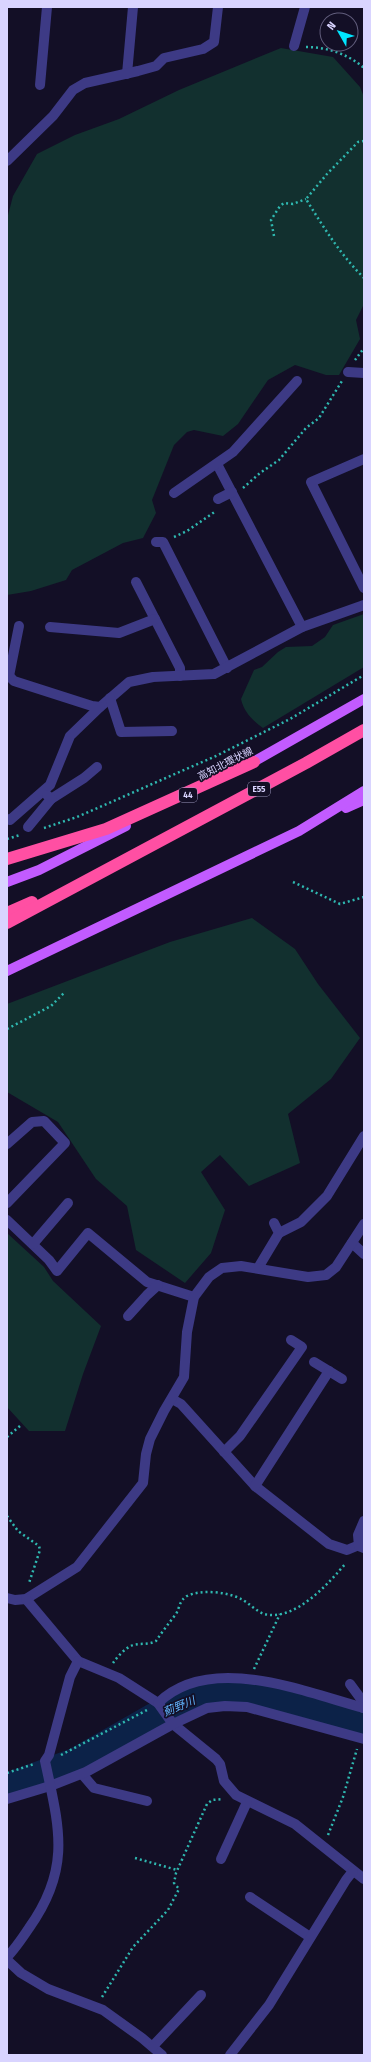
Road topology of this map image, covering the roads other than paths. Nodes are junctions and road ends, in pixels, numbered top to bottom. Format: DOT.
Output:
graph roads {
  1 [pos="47,7"];
  2 [pos="133,7"];
  3 [pos="218,7"];
  4 [pos="305,7"];
  5 [pos="294,46"];
  6 [pos="127,74"];
  7 [pos="40,85"];
  8 [pos="7,161"];
  9 [pos="348,372"];
  10 [pos="364,373"];
  11 [pos="297,381"];
  12 [pos="364,459"];
  13 [pos="217,464"];
  14 [pos="232,492"];
  15 [pos="174,493"];
  16 [pos="218,500"];
  17 [pos="160,542"];
  18 [pos="136,582"];
  19 [pos="364,588"];
  20 [pos="364,605"];
  21 [pos="154,619"];
  22 [pos="19,626"];
  23 [pos="50,627"];
  24 [pos="302,627"];
  25 [pos="227,668"];
  26 [pos="8,675"];
  27 [pos="180,676"];
  28 [pos="110,698"];
  29 [pos="364,699"];
  30 [pos="100,707"];
  31 [pos="364,730"];
  32 [pos="172,731"];
  33 [pos="254,762"];
  34 [pos="96,766"];
  35 [pos="364,791"];
  36 [pos="47,795"];
  37 [pos="364,800"];
  38 [pos="7,819"];
  39 [pos="24,831"];
  40 [pos="299,831"];
  41 [pos="152,845"];
  42 [pos="7,859"];
  43 [pos="7,882"];
  44 [pos="7,913"];
  45 [pos="7,923"];
  46 [pos="7,971"];
  47 [pos="364,1136"];
  48 [pos="7,1144"];
  49 [pos="7,1203"];
  50 [pos="68,1203"];
  51 [pos="7,1220"];
  52 [pos="364,1224"];
  53 [pos="352,1242"];
  54 [pos="33,1244"];
  55 [pos="364,1254"];
  56 [pos="258,1268"];
  57 [pos="158,1285"];
  58 [pos="194,1297"];
  59 [pos="128,1316"];
  60 [pos="291,1340"];
  61 [pos="314,1362"];
  62 [pos="329,1371"];
  63 [pos="342,1379"];
  64 [pos="172,1399"];
  65 [pos="224,1452"];
  66 [pos="256,1486"];
  67 [pos="364,1521"];
  68 [pos="360,1547"];
  69 [pos="7,1598"];
  70 [pos="26,1599"];
  71 [pos="78,1661"];
  72 [pos="350,1684"];
  73 [pos="158,1703"];
  74 [pos="364,1708"];
  75 [pos="173,1724"];
  76 [pos="362,1739"];
  77 [pos="82,1774"];
  78 [pos="50,1786"];
  79 [pos="7,1799"];
  80 [pos="147,1801"];
  81 [pos="247,1802"];
  82 [pos="221,1859"];
  83 [pos="353,1871"];
  84 [pos="364,1880"];
  85 [pos="250,1897"];
  86 [pos="310,1937"];
  87 [pos="7,1957"];
  88 [pos="7,1960"];
  89 [pos="201,1995"];
  90 [pos="153,2046"];
  91 [pos="162,2055"];
  92 [pos="230,2055"];
  1 -- 7 [label="street"];
  2 -- 6 [label="street"];
  3 -- 6 [label="street"];
  4 -- 5 [label="street"];
  6 -- 8 [label="street"];
  9 -- 10 [label="street"];
  11 -- 13 [label="street"];
  12 -- 19 [label="street"];
  13 -- 14 [label="street"];
  13 -- 15 [label="street"];
  14 -- 16 [label="street"];
  14 -- 24 [label="street"];
  17 -- 25 [label="street"];
  18 -- 21 [label="street"];
  20 -- 24 [label="street"];
  21 -- 23 [label="street"];
  21 -- 27 [label="street"];
  22 -- 26 [label="street"];
  24 -- 25 [label="street"];
  25 -- 27 [label="street"];
  26 -- 30 [label="street"];
  27 -- 28 [label="street"];
  28 -- 30 [label="street"];
  28 -- 32 [label="street"];
  29 -- 33 [label="main road, 高知北環状線 / 44"];
  30 -- 36 [label="street"];
  31 -- 41 [label="highway, E55"];
  33 -- 42 [label="highway"];
  33 -- 43 [label="main road, 高知北環状線 / 44"];
  34 -- 36 [label="street"];
  35 -- 40 [label="main road"];
  36 -- 38 [label="street"];
  36 -- 39 [label="street"];
  37 -- 40 [label="main road"];
  40 -- 46 [label="main road"];
  41 -- 44 [label="highway, E55"];
  41 -- 45 [label="highway, E55"];
  47 -- 56 [label="street"];
  48 -- 49 [label="street"];
  50 -- 54 [label="street"];
  51 -- 54 [label="street"];
  52 -- 53 [label="street"];
  53 -- 55 [label="street"];
  53 -- 56 [label="street"];
  54 -- 57 [label="street"];
  56 -- 58 [label="street"];
  57 -- 58 [label="street"];
  57 -- 59 [label="street"];
  58 -- 64 [label="street"];
  60 -- 65 [label="street"];
  61 -- 62 [label="street"];
  62 -- 63 [label="street"];
  62 -- 66 [label="street"];
  64 -- 65 [label="street"];
  64 -- 70 [label="street"];
  65 -- 66 [label="street"];
  66 -- 68 [label="street"];
  67 -- 68 [label="street"];
  69 -- 70 [label="street"];
  70 -- 71 [label="street"];
  71 -- 73 [label="street"];
  71 -- 78 [label="street"];
  72 -- 74 [label="street"];
  73 -- 74 [label="street"];
  73 -- 75 [label="street"];
  75 -- 76 [label="street"];
  75 -- 77 [label="street"];
  75 -- 81 [label="street"];
  77 -- 78 [label="street"];
  77 -- 80 [label="street"];
  78 -- 79 [label="street"];
  78 -- 87 [label="street"];
  81 -- 82 [label="street"];
  81 -- 83 [label="street"];
  83 -- 84 [label="street"];
  83 -- 86 [label="street"];
  85 -- 86 [label="street"];
  86 -- 92 [label="street"];
  88 -- 90 [label="street"];
  89 -- 90 [label="street"];
  90 -- 91 [label="street"];
}
